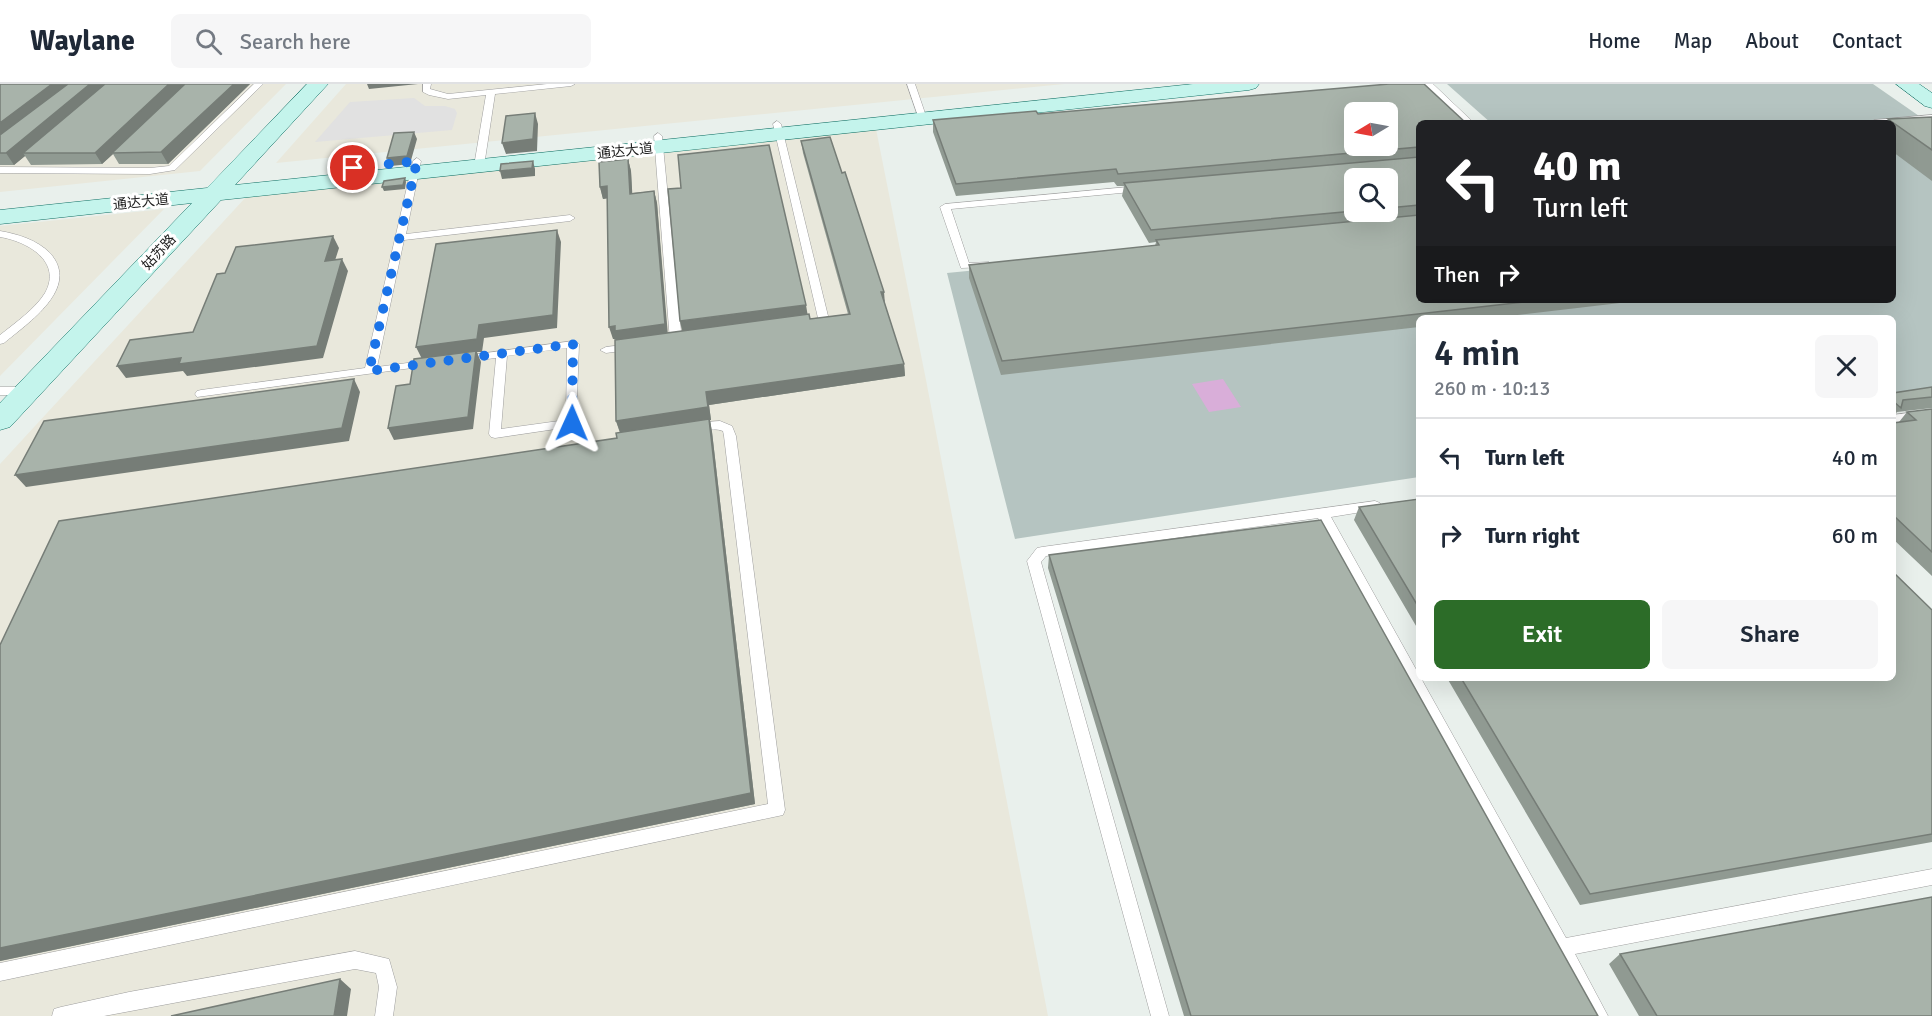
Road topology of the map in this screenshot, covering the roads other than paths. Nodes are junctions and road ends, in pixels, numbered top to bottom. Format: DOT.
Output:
graph roads {
  1 [pos="259,84"];
  2 [pos="318,84"];
  3 [pos="427,84"];
  4 [pos="571,84"];
  5 [pos="911,84"];
  6 [pos="1161,84"];
  7 [pos="1249,84"];
  8 [pos="1428,84"];
  9 [pos="1906,84"];
  10 [pos="491,92"];
  11 [pos="1932,102"];
  12 [pos="922,114"];
  13 [pos="1932,118"];
  14 [pos="1467,120"];
  15 [pos="1896,121"];
  16 [pos="779,129"];
  17 [pos="658,142"];
  18 [pos="480,160"];
  19 [pos="25,163"];
  20 [pos="112,163"];
  21 [pos="416,167"];
  22 [pos="0,170"];
  23 [pos="16,170"];
  24 [pos="104,171"];
  25 [pos="218,188"];
  26 [pos="1146,189"];
  27 [pos="0,204"];
  28 [pos="0,217"];
  29 [pos="570,218"];
  30 [pos="0,234"];
  31 [pos="399,238"];
  32 [pos="1000,263"];
  33 [pos="801,324"];
  34 [pos="676,341"];
  35 [pos="0,342"];
  36 [pos="641,345"];
  37 [pos="606,350"];
  38 [pos="502,354"];
  39 [pos="369,371"];
  40 [pos="0,391"];
  41 [pos="28,391"];
  42 [pos="201,394"];
  43 [pos="1932,414"];
  44 [pos="1896,419"];
  45 [pos="0,420"];
  46 [pos="678,430"];
  47 [pos="1387,504"];
  48 [pos="1322,513"];
  49 [pos="1932,877"];
  50 [pos="1562,948"];
  51 [pos="0,972"];
  52 [pos="127,1009"];
  53 [pos="61,1016"];
  54 [pos="384,1016"];
  55 [pos="1160,1016"];
  56 [pos="1599,1016"];
  1 -- 24 [label="lane"];
  2 -- 25 [label="main road, 姑苏路"];
  3 -- 10 [label="lane"];
  4 -- 10 [label="lane"];
  5 -- 12 [label="lane"];
  6 -- 12 [label="main road, 通达大道"];
  7 -- 12 [label="main road, 通达大道"];
  8 -- 14 [label="lane"];
  9 -- 11 [label="main road"];
  10 -- 18 [label="lane"];
  12 -- 16 [label="main road, 通达大道"];
  13 -- 15 [label="lane"];
  16 -- 17 [label="main road, 通达大道"];
  16 -- 33 [label="lane"];
  17 -- 18 [label="main road, 通达大道"];
  17 -- 34 [label="lane"];
  18 -- 21 [label="main road, 通达大道"];
  19 -- 23 [label="lane"];
  20 -- 24 [label="lane"];
  21 -- 25 [label="main road, 通达大道"];
  21 -- 31 [label="lane"];
  22 -- 23 [label="lane"];
  23 -- 24 [label="lane"];
  25 -- 27 [label="main road, 通达大道"];
  25 -- 28 [label="main road, 通达大道"];
  25 -- 41 [label="main road, 姑苏路"];
  26 -- 32 [label="lane"];
  29 -- 31 [label="lane"];
  30 -- 35 [label="lane"];
  31 -- 39 [label="lane"];
  36 -- 37 [label="lane"];
  38 -- 38 [label="lane"];
  38 -- 39 [label="lane"];
  39 -- 42 [label="lane"];
  40 -- 41 [label="lane"];
  41 -- 45 [label="main road, 姑苏路"];
  43 -- 44 [label="lane"];
  46 -- 51 [label="lane"];
  47 -- 48 [label="lane"];
  48 -- 50 [label="lane"];
  48 -- 55 [label="lane"];
  49 -- 50 [label="lane"];
  50 -- 56 [label="lane"];
  52 -- 53 [label="lane"];
  52 -- 54 [label="lane"];
}
